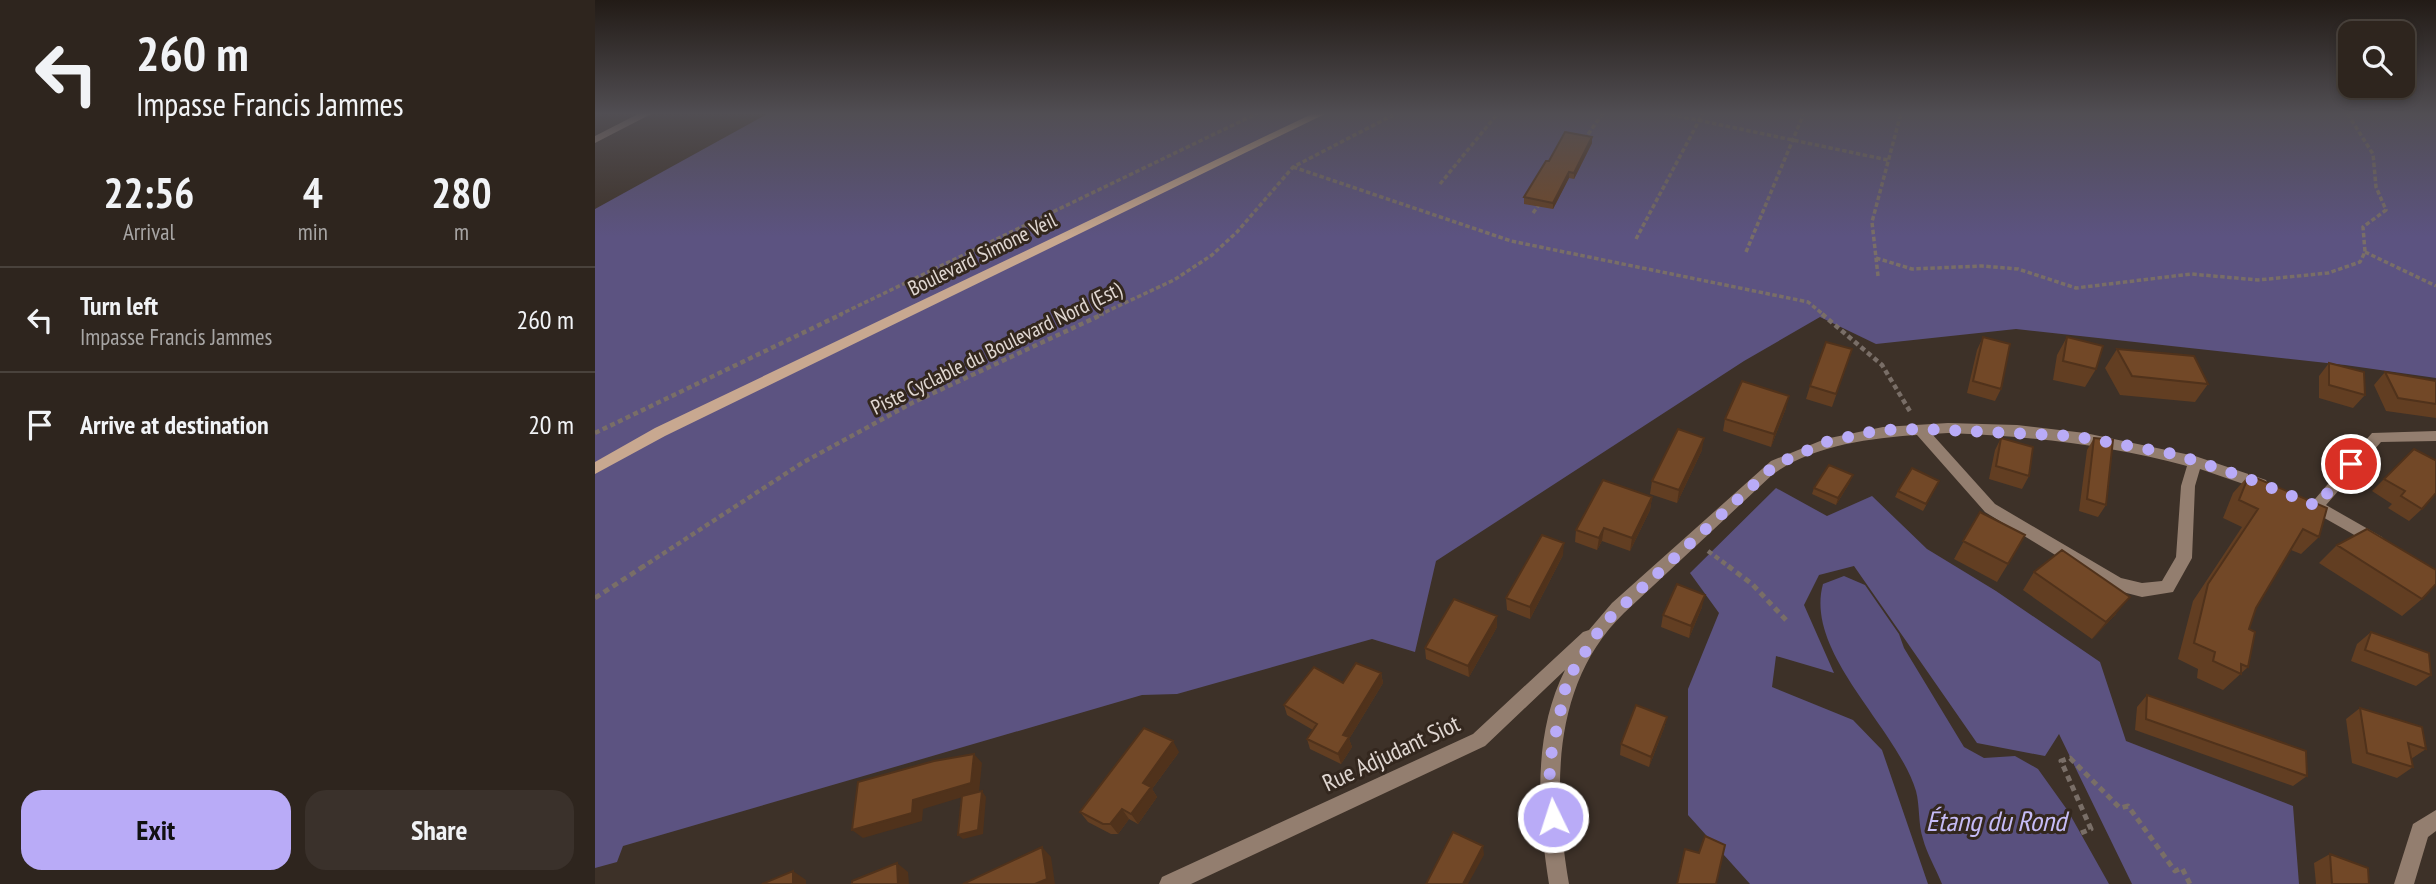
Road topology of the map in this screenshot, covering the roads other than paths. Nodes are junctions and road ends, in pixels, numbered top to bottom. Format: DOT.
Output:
graph roads {
  1 [pos="1236,154"];
  2 [pos="1920,429"];
  3 [pos="660,432"];
  4 [pos="2436,436"];
  5 [pos="595,458"];
  6 [pos="2195,461"];
  7 [pos="595,469"];
  8 [pos="2317,506"];
  9 [pos="2396,553"];
  10 [pos="1604,623"];
  11 [pos="2436,819"];
  12 [pos="1169,884"];
  13 [pos="1559,884"];
  14 [pos="2404,884"];
  1 -- 3 [label="main road, Boulevard Simone Veil"];
  2 -- 6 [label="street"];
  2 -- 6 [label="street"];
  2 -- 10 [label="street"];
  3 -- 5 [label="main road, Boulevard Simone Veil"];
  3 -- 7 [label="main road, Boulevard Simone Veil"];
  4 -- 8 [label="street"];
  6 -- 8 [label="street"];
  8 -- 9 [label="street"];
  10 -- 12 [label="street, Rue Adjudant Siot"];
  10 -- 13 [label="street"];
  11 -- 14 [label="street"];
}
